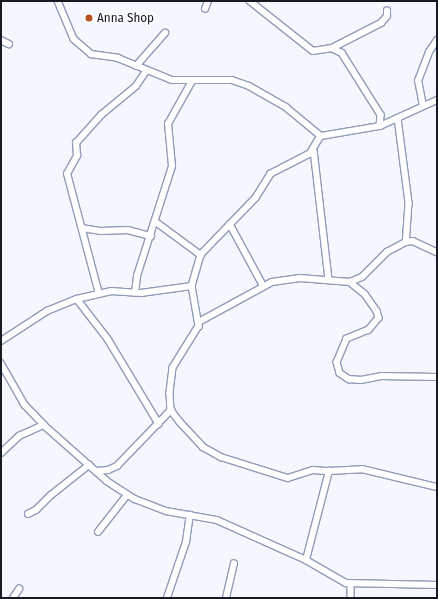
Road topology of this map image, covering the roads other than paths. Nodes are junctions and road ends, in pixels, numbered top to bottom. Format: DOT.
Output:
graph roads {
  1 [pos="58,1"];
  2 [pos="208,1"];
  3 [pos="250,1"];
  4 [pos="205,9"];
  5 [pos="387,11"];
  6 [pos="165,33"];
  7 [pos="1,40"];
  8 [pos="437,40"];
  9 [pos="9,44"];
  10 [pos="332,48"];
  11 [pos="136,66"];
  12 [pos="146,71"];
  13 [pos="192,81"];
  14 [pos="437,100"];
  15 [pos="423,106"];
  16 [pos="398,118"];
  17 [pos="380,126"];
  18 [pos="321,136"];
  19 [pos="314,150"];
  20 [pos="156,222"];
  21 [pos="230,224"];
  22 [pos="82,228"];
  23 [pos="151,236"];
  24 [pos="406,242"];
  25 [pos="437,252"];
  26 [pos="201,255"];
  27 [pos="329,280"];
  28 [pos="350,282"];
  29 [pos="264,285"];
  30 [pos="192,286"];
  31 [pos="135,293"];
  32 [pos="99,294"];
  33 [pos="77,299"];
  34 [pos="199,322"];
  35 [pos="1,341"];
  36 [pos="1,363"];
  37 [pos="437,377"];
  38 [pos="171,410"];
  39 [pos="159,424"];
  40 [pos="44,425"];
  41 [pos="1,453"];
  42 [pos="89,465"];
  43 [pos="96,471"];
  44 [pos="329,471"];
  45 [pos="437,487"];
  46 [pos="127,495"];
  47 [pos="28,514"];
  48 [pos="190,515"];
  49 [pos="98,532"];
  50 [pos="306,560"];
  51 [pos="234,564"];
  52 [pos="351,584"];
  53 [pos="437,585"];
  54 [pos="19,589"];
  55 [pos="13,598"];
  56 [pos="167,598"];
  57 [pos="226,598"];
  58 [pos="352,598"];
  1 -- 11 [label="street"];
  2 -- 4 [label="street"];
  3 -- 10 [label="street"];
  5 -- 10 [label="street"];
  6 -- 11 [label="street"];
  7 -- 9 [label="street"];
  8 -- 15 [label="street"];
  10 -- 17 [label="street"];
  11 -- 12 [label="street"];
  12 -- 13 [label="street"];
  12 -- 22 [label="street"];
  13 -- 18 [label="street"];
  13 -- 20 [label="street"];
  14 -- 15 [label="street"];
  15 -- 16 [label="street"];
  16 -- 17 [label="street"];
  16 -- 24 [label="street"];
  17 -- 18 [label="street"];
  18 -- 19 [label="street"];
  19 -- 21 [label="street"];
  19 -- 27 [label="street"];
  20 -- 23 [label="street"];
  20 -- 26 [label="street"];
  21 -- 26 [label="street"];
  21 -- 29 [label="street"];
  22 -- 23 [label="street"];
  22 -- 32 [label="street"];
  23 -- 31 [label="street"];
  24 -- 25 [label="street"];
  24 -- 28 [label="street"];
  26 -- 30 [label="street"];
  27 -- 28 [label="street"];
  27 -- 29 [label="street"];
  28 -- 37 [label="street"];
  29 -- 34 [label="street"];
  30 -- 31 [label="street"];
  30 -- 34 [label="street"];
  31 -- 32 [label="street"];
  32 -- 33 [label="street"];
  33 -- 35 [label="street"];
  33 -- 39 [label="street"];
  34 -- 38 [label="street"];
  36 -- 40 [label="street"];
  38 -- 39 [label="street"];
  38 -- 44 [label="street"];
  39 -- 43 [label="street"];
  40 -- 41 [label="street"];
  40 -- 42 [label="street"];
  42 -- 43 [label="street"];
  42 -- 47 [label="street"];
  43 -- 46 [label="street"];
  44 -- 45 [label="street"];
  44 -- 50 [label="street"];
  46 -- 48 [label="street"];
  46 -- 49 [label="street"];
  48 -- 50 [label="street"];
  48 -- 56 [label="street"];
  50 -- 52 [label="street"];
  51 -- 57 [label="street"];
  52 -- 53 [label="street"];
  52 -- 58 [label="street"];
  54 -- 55 [label="street"];
}
